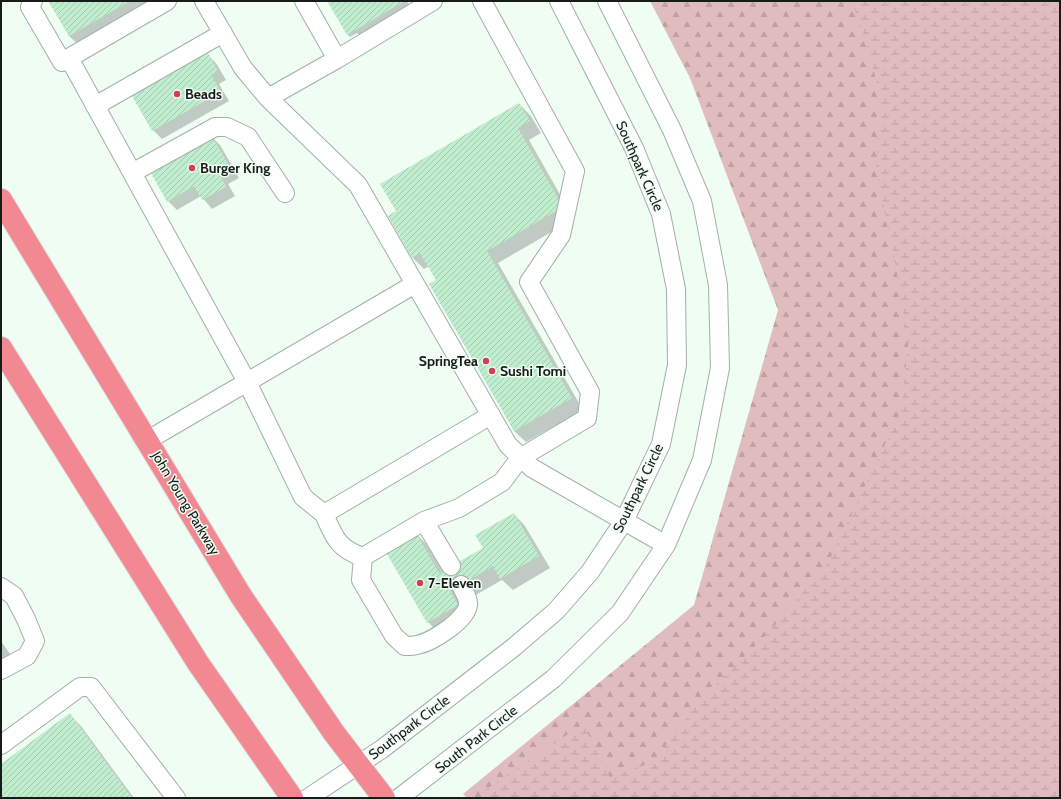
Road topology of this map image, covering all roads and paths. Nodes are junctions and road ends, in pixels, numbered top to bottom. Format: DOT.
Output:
graph roads {
  1 [pos="33,1"];
  2 [pos="167,1"];
  3 [pos="204,1"];
  4 [pos="304,1"];
  5 [pos="414,1"];
  6 [pos="433,1"];
  7 [pos="482,1"];
  8 [pos="558,1"];
  9 [pos="607,1"];
  10 [pos="403,18"];
  11 [pos="223,33"];
  12 [pos="69,58"];
  13 [pos="337,59"];
  14 [pos="268,98"];
  15 [pos="95,106"];
  16 [pos="132,173"];
  17 [pos="285,193"];
  18 [pos="1,200"];
  19 [pos="415,284"];
  20 [pos="1,348"];
  21 [pos="247,382"];
  22 [pos="491,415"];
  23 [pos="148,440"];
  24 [pos="520,458"];
  25 [pos="324,514"];
  26 [pos="424,520"];
  27 [pos="624,521"];
  28 [pos="666,545"];
  29 [pos="363,557"];
  30 [pos="451,566"];
  31 [pos="461,585"];
  32 [pos="1,587"];
  33 [pos="1,670"];
  34 [pos="1,745"];
  35 [pos="358,765"];
  36 [pos="176,798"];
  37 [pos="292,798"];
  38 [pos="308,798"];
  39 [pos="384,798"];
  40 [pos="399,798"];
  1 -- 12 [label="street"];
  2 -- 12 [label="street"];
  3 -- 11 [label="street"];
  4 -- 13 [label="street"];
  5 -- 10 [label="street"];
  6 -- 10 [label="street"];
  7 -- 24 [label="street"];
  8 -- 27 [label="street, Southpark Circle"];
  9 -- 28 [label="street"];
  10 -- 13 [label="street"];
  11 -- 14 [label="street"];
  11 -- 15 [label="street"];
  12 -- 15 [label="street"];
  13 -- 14 [label="street"];
  14 -- 19 [label="street"];
  15 -- 16 [label="street"];
  16 -- 17 [label="street"];
  16 -- 21 [label="street"];
  18 -- 23 [label="highway, John Young Parkway"];
  19 -- 21 [label="street"];
  19 -- 22 [label="street"];
  20 -- 37 [label="highway"];
  21 -- 23 [label="street"];
  21 -- 25 [label="street"];
  22 -- 24 [label="street"];
  22 -- 25 [label="street"];
  23 -- 35 [label="highway, John Young Parkway"];
  24 -- 26 [label="street"];
  24 -- 27 [label="street"];
  25 -- 29 [label="street"];
  26 -- 29 [label="street"];
  26 -- 30 [label="street"];
  27 -- 28 [label="street"];
  27 -- 35 [label="street, Southpark Circle"];
  28 -- 40 [label="street, South Park Circle"];
  29 -- 31 [label="street"];
  32 -- 33 [label="street"];
  34 -- 36 [label="street"];
  35 -- 38 [label="street"];
  35 -- 39 [label="highway, John Young Parkway"];
}
